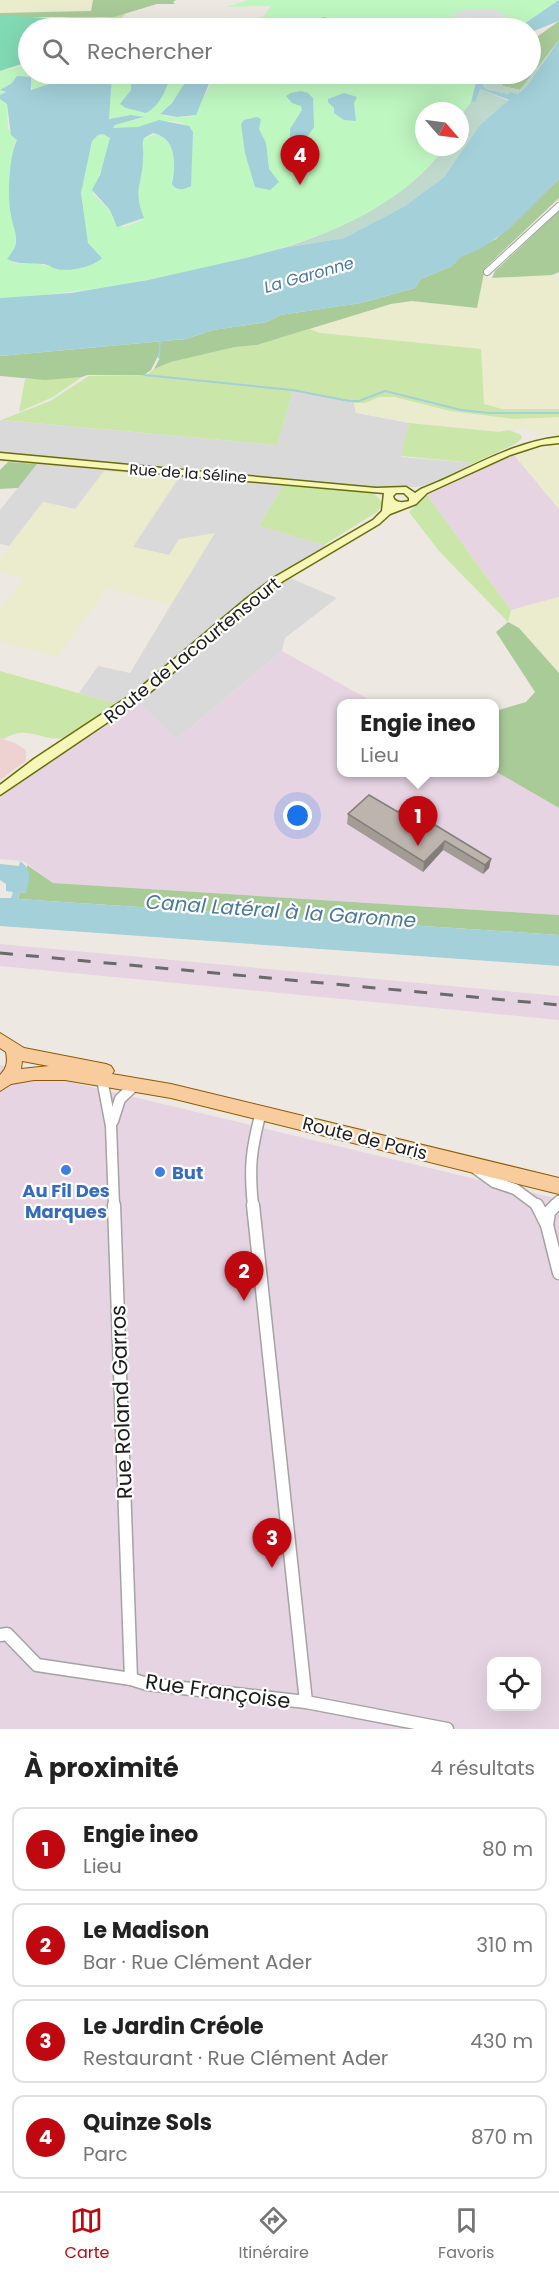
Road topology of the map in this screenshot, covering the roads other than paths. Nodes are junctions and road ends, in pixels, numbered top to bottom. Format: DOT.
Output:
graph roads {
  1 [pos="559,206"];
  2 [pos="487,272"];
  3 [pos="559,440"];
  4 [pos="0,456"];
  5 [pos="394,490"];
  6 [pos="406,490"];
  7 [pos="376,491"];
  8 [pos="424,491"];
  9 [pos="414,499"];
  10 [pos="388,500"];
  11 [pos="402,506"];
  12 [pos="387,512"];
  13 [pos="0,791"];
  14 [pos="6,1044"];
  15 [pos="102,1079"];
  16 [pos="4,1081"];
  17 [pos="135,1085"];
  18 [pos="171,1091"];
  19 [pos="261,1112"];
  20 [pos="111,1126"];
  21 [pos="469,1164"];
  22 [pos="559,1186"];
  23 [pos="559,1201"];
  24 [pos="547,1225"];
  25 [pos="559,1273"];
  26 [pos="0,1635"];
  27 [pos="131,1679"];
  28 [pos="306,1702"];
  29 [pos="447,1729"];
  1 -- 2 [label="street"];
  3 -- 8 [label="main road, Route de Lacourtensourt"];
  4 -- 7 [label="main road, Rue de la Séline"];
  5 -- 6 [label="main road, Route de Lacourtensourt"];
  5 -- 7 [label="main road, Rue de la Séline"];
  5 -- 10 [label="main road"];
  6 -- 8 [label="main road, Route de Lacourtensourt"];
  6 -- 9 [label="main road"];
  7 -- 10 [label="main road, Rue de la Séline"];
  8 -- 9 [label="main road, Route de Lacourtensourt"];
  9 -- 11 [label="main road, Route de Lacourtensourt"];
  10 -- 11 [label="main road"];
  10 -- 12 [label="main road"];
  11 -- 12 [label="main road, Route de Lacourtensourt"];
  12 -- 13 [label="main road, Route de Lacourtensourt"];
  14 -- 16 [label="main road, Route de Paris"];
  14 -- 18 [label="main road, Route de Paris"];
  15 -- 16 [label="main road, Route de Paris"];
  15 -- 17 [label="main road, Route de Paris"];
  15 -- 20 [label="street, Rue Roland Garros"];
  17 -- 18 [label="main road, Route de Paris"];
  17 -- 20 [label="street, Rue Roland Garros"];
  18 -- 19 [label="main road, Route de Paris"];
  19 -- 21 [label="main road, Route de Paris"];
  19 -- 28 [label="street"];
  20 -- 27 [label="street, Rue Roland Garros"];
  21 -- 22 [label="main road, Route de Paris"];
  21 -- 24 [label="street"];
  23 -- 24 [label="street"];
  24 -- 25 [label="street"];
  26 -- 27 [label="street, Rue Françoise"];
  27 -- 28 [label="street, Rue Françoise"];
  28 -- 29 [label="street, Rue Françoise"];
}
